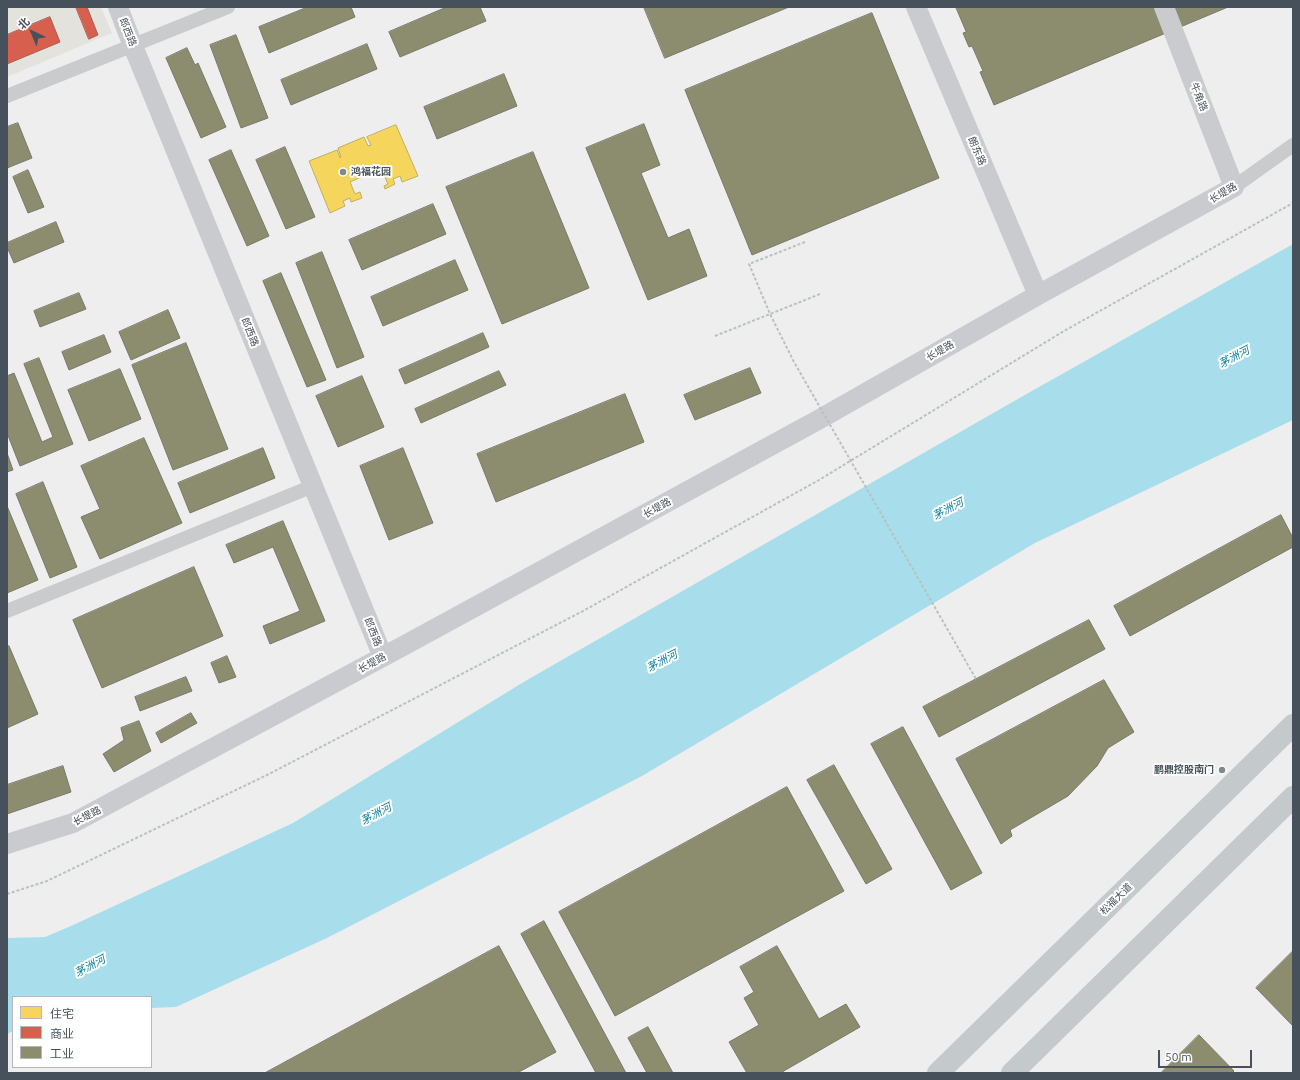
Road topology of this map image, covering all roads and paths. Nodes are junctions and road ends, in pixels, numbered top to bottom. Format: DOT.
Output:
graph roads {
  1 [pos="118,7"];
  2 [pos="228,7"];
  3 [pos="916,7"];
  4 [pos="1164,7"];
  5 [pos="133,46"];
  6 [pos="7,96"];
  7 [pos="1293,145"];
  8 [pos="1234,187"];
  9 [pos="1293,203"];
  10 [pos="805,242"];
  11 [pos="820,294"];
  12 [pos="1038,295"];
  13 [pos="770,314"];
  14 [pos="715,336"];
  15 [pos="313,486"];
  16 [pos="7,611"];
  17 [pos="383,657"];
  18 [pos="976,679"];
  19 [pos="1293,725"];
  20 [pos="1293,797"];
  21 [pos="7,844"];
  22 [pos="7,894"];
  23 [pos="938,1073"];
  24 [pos="1012,1073"];
  1 -- 5 [label="street, 郎西路"];
  2 -- 5 [label="street"];
  3 -- 12 [label="street, 朗东路"];
  4 -- 8 [label="street, 牛角路"];
  5 -- 6 [label="street"];
  5 -- 15 [label="street, 郎西路"];
  7 -- 8 [label="street, 长堤路"];
  8 -- 12 [label="street, 长堤路"];
  9 -- 22 [label="path"];
  10 -- 13 [label="path, bridge"];
  11 -- 13 [label="path"];
  12 -- 17 [label="street, 长堤路"];
  13 -- 14 [label="path"];
  13 -- 18 [label="path, bridge"];
  15 -- 16 [label="street"];
  15 -- 17 [label="street, 郎西路"];
  17 -- 21 [label="street, 长堤路"];
  19 -- 23 [label="main road, 松福大道"];
  20 -- 24 [label="main road"];
}
